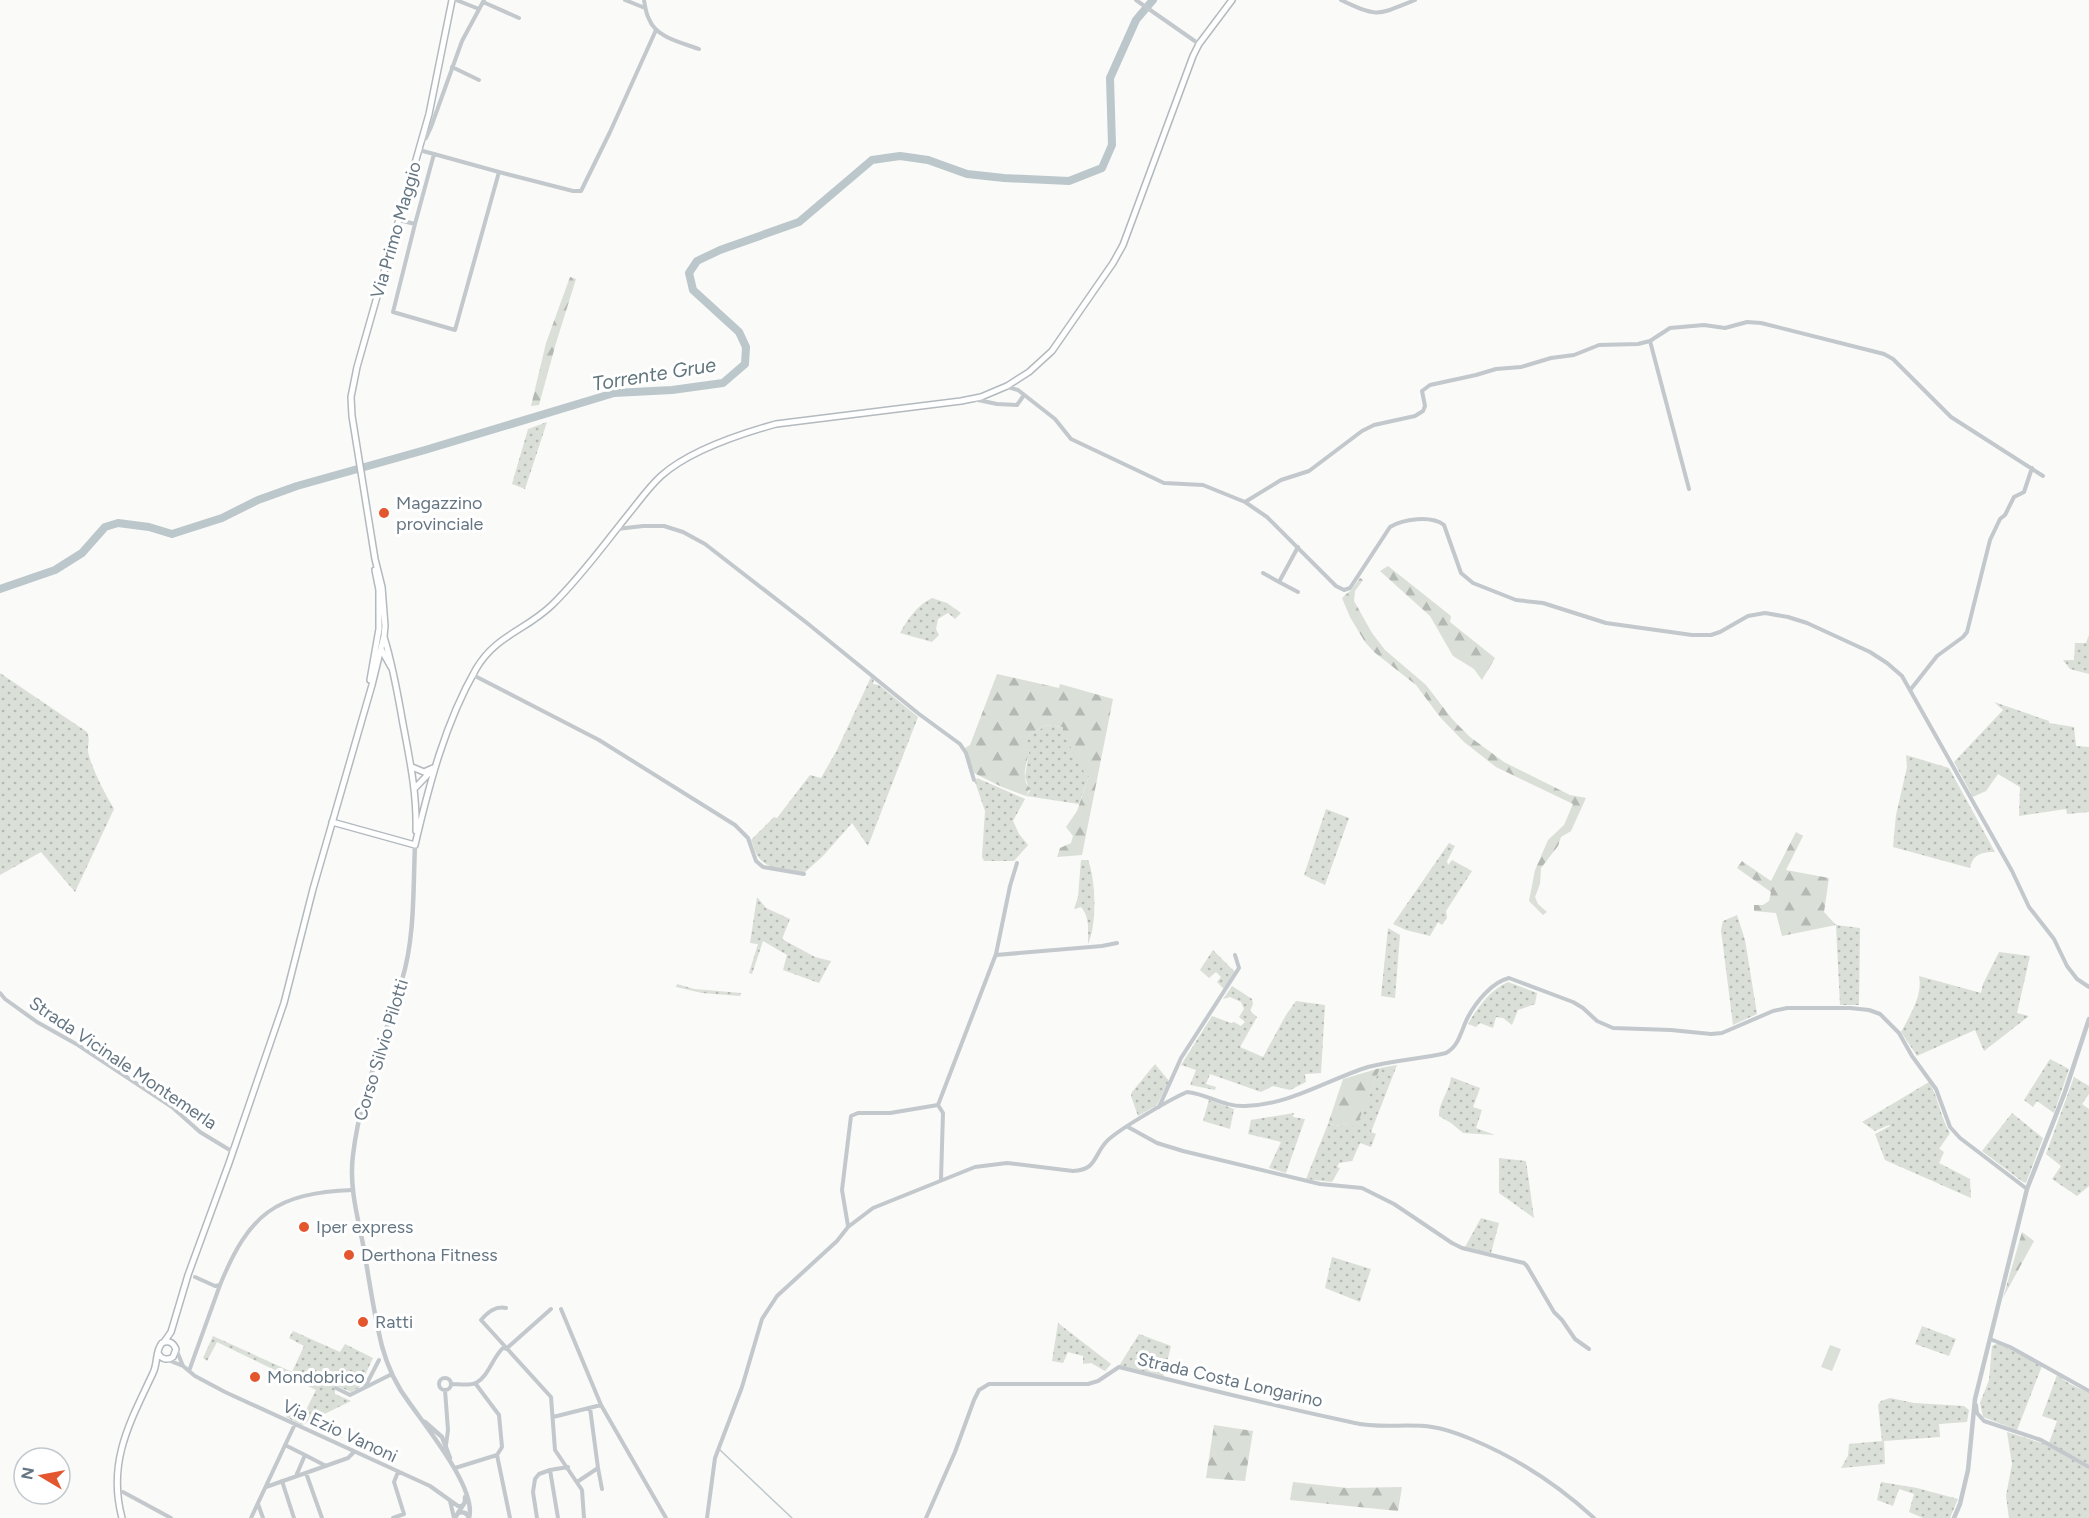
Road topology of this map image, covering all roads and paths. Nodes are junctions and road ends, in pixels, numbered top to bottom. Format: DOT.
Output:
graph roads {
  1 [pos="452,0"];
  2 [pos="456,0"];
  3 [pos="625,0"];
  4 [pos="644,0"];
  5 [pos="1232,0"];
  6 [pos="1341,0"];
  7 [pos="1415,0"];
  8 [pos="484,1"];
  9 [pos="1138,1"];
  10 [pos="479,9"];
  11 [pos="646,9"];
  12 [pos="519,18"];
  13 [pos="656,30"];
  14 [pos="1199,44"];
  15 [pos="699,49"];
  16 [pos="452,67"];
  17 [pos="448,75"];
  18 [pos="436,80"];
  19 [pos="479,80"];
  20 [pos="422,141"];
  21 [pos="419,150"];
  22 [pos="434,154"];
  23 [pos="499,172"];
  24 [pos="399,220"];
  25 [pos="415,224"];
  26 [pos="1650,341"];
  27 [pos="1007,386"];
  28 [pos="1024,395"];
  29 [pos="972,399"];
  30 [pos="2032,467"];
  31 [pos="2043,476"];
  32 [pos="1689,489"];
  33 [pos="1245,502"];
  34 [pos="616,529"];
  35 [pos="1299,547"];
  36 [pos="375,559"];
  37 [pos="1263,573"];
  38 [pos="1279,582"];
  39 [pos="1298,592"];
  40 [pos="379,629"];
  41 [pos="384,636"];
  42 [pos="381,649"];
  43 [pos="376,668"];
  44 [pos="392,671"];
  45 [pos="473,675"];
  46 [pos="1911,689"];
  47 [pos="364,708"];
  48 [pos="436,766"];
  49 [pos="412,767"];
  50 [pos="974,780"];
  51 [pos="430,789"];
  52 [pos="416,790"];
  53 [pos="332,822"];
  54 [pos="415,845"];
  55 [pos="1017,863"];
  56 [pos="804,874"];
  57 [pos="1117,943"];
  58 [pos="996,955"];
  59 [pos="1234,955"];
  60 [pos="2089,987"];
  61 [pos="0,993"];
  62 [pos="2089,1019"];
  63 [pos="938,1106"];
  64 [pos="1159,1108"];
  65 [pos="1128,1127"];
  66 [pos="233,1152"];
  67 [pos="941,1179"];
  68 [pos="353,1190"];
  69 [pos="2027,1190"];
  70 [pos="848,1227"];
  71 [pos="195,1277"];
  72 [pos="220,1285"];
  73 [pos="506,1308"];
  74 [pos="551,1309"];
  75 [pos="561,1309"];
  76 [pos="175,1321"];
  77 [pos="1990,1338"];
  78 [pos="164,1342"];
  79 [pos="175,1347"];
  80 [pos="505,1348"];
  81 [pos="1589,1349"];
  82 [pos="158,1353"];
  83 [pos="168,1359"];
  84 [pos="379,1360"];
  85 [pos="183,1366"];
  86 [pos="154,1372"];
  87 [pos="189,1372"];
  88 [pos="392,1374"];
  89 [pos="475,1383"];
  90 [pos="451,1384"];
  91 [pos="336,1388"];
  92 [pos="365,1388"];
  93 [pos="445,1390"];
  94 [pos="2089,1391"];
  95 [pos="1975,1399"];
  96 [pos="601,1405"];
  97 [pos="590,1408"];
  98 [pos="418,1416"];
  99 [pos="553,1418"];
  100 [pos="295,1424"];
  101 [pos="447,1426"];
  102 [pos="438,1434"];
  103 [pos="436,1442"];
  104 [pos="445,1442"];
  105 [pos="285,1445"];
  106 [pos="354,1452"];
  107 [pos="305,1455"];
  108 [pos="497,1455"];
  109 [pos="450,1461"];
  110 [pos="326,1466"];
  111 [pos="568,1467"];
  112 [pos="2089,1467"];
  113 [pos="455,1468"];
  114 [pos="598,1468"];
  115 [pos="550,1470"];
  116 [pos="398,1472"];
  117 [pos="306,1473"];
  118 [pos="296,1476"];
  119 [pos="282,1481"];
  120 [pos="577,1482"];
  121 [pos="265,1487"];
  122 [pos="602,1489"];
  123 [pos="465,1491"];
  124 [pos="123,1492"];
  125 [pos="448,1498"];
  126 [pos="258,1503"];
  127 [pos="462,1506"];
  128 [pos="456,1516"];
  129 [pos="122,1518"];
  130 [pos="171,1518"];
  131 [pos="251,1518"];
  132 [pos="263,1518"];
  133 [pos="294,1518"];
  134 [pos="322,1518"];
  135 [pos="393,1518"];
  136 [pos="469,1518"];
  137 [pos="510,1518"];
  138 [pos="537,1518"];
  139 [pos="558,1518"];
  140 [pos="584,1518"];
  141 [pos="666,1518"];
  142 [pos="707,1518"];
  143 [pos="926,1518"];
  144 [pos="1594,1518"];
  145 [pos="1954,1518"];
  1 -- 18 [label="main road, Via Primo Maggio"];
  2 -- 10 [label="street"];
  3 -- 11 [label="street"];
  4 -- 11 [label="street"];
  5 -- 14 [label="main road"];
  6 -- 7 [label="street"];
  8 -- 10 [label="street"];
  8 -- 12 [label="street"];
  9 -- 14 [label="street"];
  10 -- 16 [label="street"];
  11 -- 13 [label="street"];
  13 -- 15 [label="street"];
  13 -- 23 [label="street"];
  14 -- 27 [label="main road"];
  16 -- 17 [label="street"];
  16 -- 19 [label="street"];
  17 -- 18 [label="street"];
  17 -- 20 [label="street"];
  18 -- 20 [label="main road, Via Primo Maggio"];
  20 -- 21 [label="main road, Via Primo Maggio"];
  21 -- 22 [label="street"];
  21 -- 24 [label="main road, Via Primo Maggio"];
  22 -- 23 [label="street"];
  22 -- 25 [label="street"];
  23 -- 25 [label="street"];
  24 -- 25 [label="street"];
  24 -- 36 [label="main road, Via Primo Maggio"];
  26 -- 30 [label="street"];
  26 -- 32 [label="street"];
  26 -- 33 [label="street"];
  27 -- 28 [label="street"];
  27 -- 29 [label="main road"];
  28 -- 29 [label="street"];
  28 -- 33 [label="street"];
  29 -- 34 [label="main road"];
  30 -- 31 [label="street"];
  30 -- 46 [label="street"];
  33 -- 35 [label="street"];
  34 -- 45 [label="main road"];
  34 -- 50 [label="street"];
  35 -- 38 [label="street"];
  35 -- 46 [label="street"];
  36 -- 40 [label="main road"];
  36 -- 41 [label="main road"];
  37 -- 38 [label="street"];
  38 -- 39 [label="street"];
  40 -- 42 [label="main road, Corso Silvio Pilotti"];
  40 -- 47 [label="main road"];
  41 -- 42 [label="main road"];
  41 -- 44 [label="main road, Corso Silvio Pilotti"];
  42 -- 43 [label="main road"];
  42 -- 44 [label="main road, Corso Silvio Pilotti"];
  43 -- 44 [label="main road"];
  43 -- 47 [label="main road"];
  44 -- 49 [label="main road, Corso Silvio Pilotti"];
  45 -- 48 [label="main road"];
  45 -- 56 [label="street"];
  46 -- 60 [label="street"];
  47 -- 53 [label="main road"];
  48 -- 49 [label="main road"];
  48 -- 51 [label="main road"];
  48 -- 52 [label="main road"];
  49 -- 52 [label="main road, Corso Silvio Pilotti"];
  51 -- 52 [label="main road"];
  51 -- 54 [label="main road"];
  52 -- 54 [label="main road, Corso Silvio Pilotti"];
  53 -- 54 [label="main road"];
  53 -- 66 [label="main road"];
  54 -- 68 [label="street, Corso Silvio Pilotti"];
  55 -- 58 [label="street"];
  57 -- 58 [label="street"];
  58 -- 63 [label="street"];
  59 -- 64 [label="street"];
  61 -- 66 [label="street, Strada Vicinale Montemerla"];
  62 -- 69 [label="street"];
  63 -- 67 [label="street"];
  63 -- 70 [label="street"];
  64 -- 65 [label="street"];
  64 -- 69 [label="street"];
  65 -- 67 [label="street"];
  65 -- 81 [label="street"];
  66 -- 76 [label="main road"];
  67 -- 70 [label="street"];
  68 -- 72 [label="street"];
  68 -- 88 [label="street, Corso Silvio Pilotti"];
  69 -- 77 [label="street"];
  70 -- 142 [label="street"];
  71 -- 72 [label="street"];
  72 -- 87 [label="street"];
  73 -- 80 [label="street"];
  74 -- 80 [label="street"];
  75 -- 96 [label="street"];
  76 -- 78 [label="main road"];
  76 -- 79 [label="main road"];
  77 -- 94 [label="street"];
  77 -- 95 [label="street"];
  78 -- 79 [label="main road"];
  78 -- 82 [label="main road"];
  79 -- 83 [label="main road"];
  79 -- 85 [label="street"];
  80 -- 89 [label="street"];
  80 -- 99 [label="street"];
  82 -- 83 [label="main road"];
  82 -- 86 [label="main road"];
  83 -- 85 [label="street"];
  83 -- 86 [label="main road"];
  84 -- 92 [label="street"];
  85 -- 87 [label="street, Via Ezio Vanoni"];
  86 -- 129 [label="main road"];
  87 -- 100 [label="street, Via Ezio Vanoni"];
  88 -- 92 [label="street"];
  88 -- 98 [label="street, Corso Silvio Pilotti"];
  89 -- 90 [label="street"];
  89 -- 108 [label="street"];
  90 -- 93 [label="street"];
  90 -- 93 [label="street"];
  91 -- 92 [label="street"];
  93 -- 101 [label="street"];
  95 -- 112 [label="street"];
  95 -- 145 [label="street"];
  96 -- 97 [label="street"];
  96 -- 141 [label="street"];
  97 -- 99 [label="street"];
  97 -- 114 [label="street"];
  98 -- 102 [label="street, Corso Silvio Pilotti"];
  98 -- 103 [label="street, Corso Silvio Pilotti"];
  99 -- 111 [label="street"];
  100 -- 105 [label="street"];
  100 -- 106 [label="street, Via Ezio Vanoni"];
  101 -- 102 [label="street"];
  101 -- 104 [label="street"];
  102 -- 103 [label="street"];
  102 -- 104 [label="street, Corso Silvio Pilotti"];
  103 -- 104 [label="street"];
  103 -- 109 [label="street, Corso Silvio Pilotti"];
  104 -- 109 [label="street, Corso Silvio Pilotti"];
  105 -- 107 [label="street"];
  105 -- 121 [label="street"];
  106 -- 110 [label="street"];
  106 -- 116 [label="street, Via Ezio Vanoni"];
  107 -- 110 [label="street"];
  107 -- 118 [label="street"];
  108 -- 113 [label="street"];
  108 -- 137 [label="street"];
  109 -- 113 [label="street, Corso Silvio Pilotti"];
  110 -- 117 [label="street"];
  111 -- 115 [label="street"];
  111 -- 120 [label="street"];
  113 -- 123 [label="street, Corso Silvio Pilotti"];
  114 -- 120 [label="street"];
  114 -- 122 [label="street"];
  115 -- 138 [label="street"];
  115 -- 139 [label="street"];
  116 -- 125 [label="street, Via Ezio Vanoni"];
  116 -- 135 [label="street"];
  117 -- 118 [label="street"];
  117 -- 134 [label="street"];
  118 -- 119 [label="street"];
  119 -- 121 [label="street"];
  119 -- 133 [label="street"];
  120 -- 140 [label="street"];
  121 -- 126 [label="street"];
  123 -- 127 [label="street"];
  123 -- 136 [label="street, Corso Silvio Pilotti"];
  124 -- 130 [label="street"];
  125 -- 127 [label="street, Via Ezio Vanoni"];
  125 -- 128 [label="street"];
  126 -- 131 [label="street"];
  126 -- 132 [label="street"];
  127 -- 128 [label="street"];
  128 -- 136 [label="street, Corso Silvio Pilotti"];
  143 -- 144 [label="street, Strada Costa Longarino"];
}
